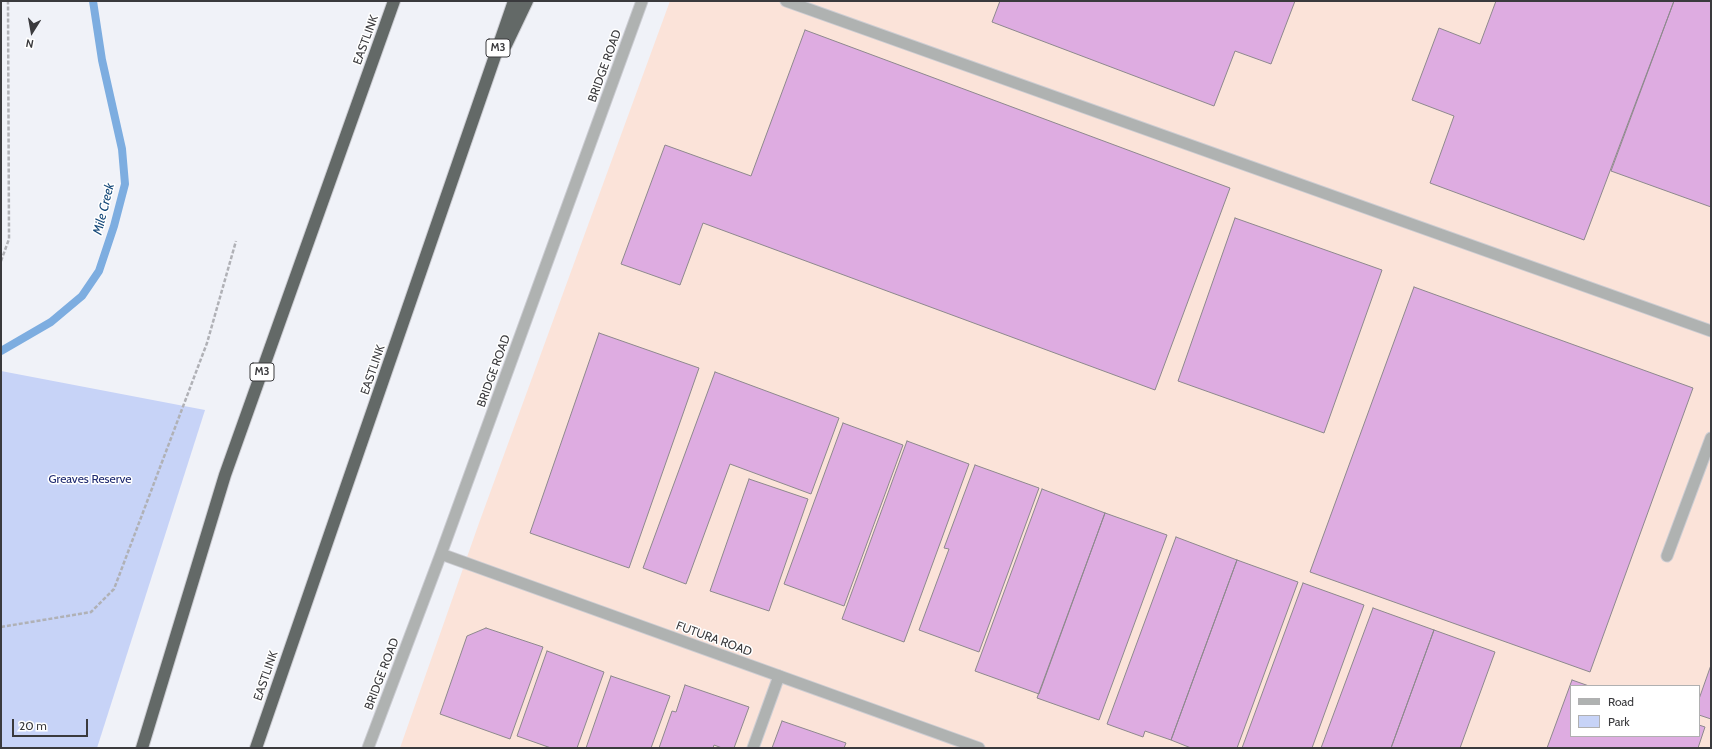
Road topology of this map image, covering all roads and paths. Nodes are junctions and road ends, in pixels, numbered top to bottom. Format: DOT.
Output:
graph roads {
  1 [pos="8,1"];
  2 [pos="394,1"];
  3 [pos="514,1"];
  4 [pos="527,1"];
  5 [pos="642,1"];
  6 [pos="786,1"];
  7 [pos="482,95"];
  8 [pos="236,241"];
  9 [pos="1,261"];
  10 [pos="1711,331"];
  11 [pos="1711,438"];
  12 [pos="441,554"];
  13 [pos="1667,556"];
  14 [pos="1,627"];
  15 [pos="779,676"];
  16 [pos="142,748"];
  17 [pos="256,748"];
  18 [pos="368,748"];
  19 [pos="753,748"];
  20 [pos="979,748"];
  1 -- 9 [label="path"];
  2 -- 16 [label="highway, EASTLINK / M3"];
  3 -- 7 [label="highway, EASTLINK / M3"];
  4 -- 7 [label="highway"];
  5 -- 12 [label="street, BRIDGE ROAD"];
  6 -- 10 [label="street"];
  7 -- 17 [label="highway, EASTLINK / M3"];
  8 -- 14 [label="path"];
  11 -- 13 [label="street"];
  12 -- 15 [label="street, FUTURA ROAD"];
  12 -- 18 [label="street, BRIDGE ROAD"];
  15 -- 19 [label="street"];
  15 -- 20 [label="street, FUTURA ROAD"];
}
